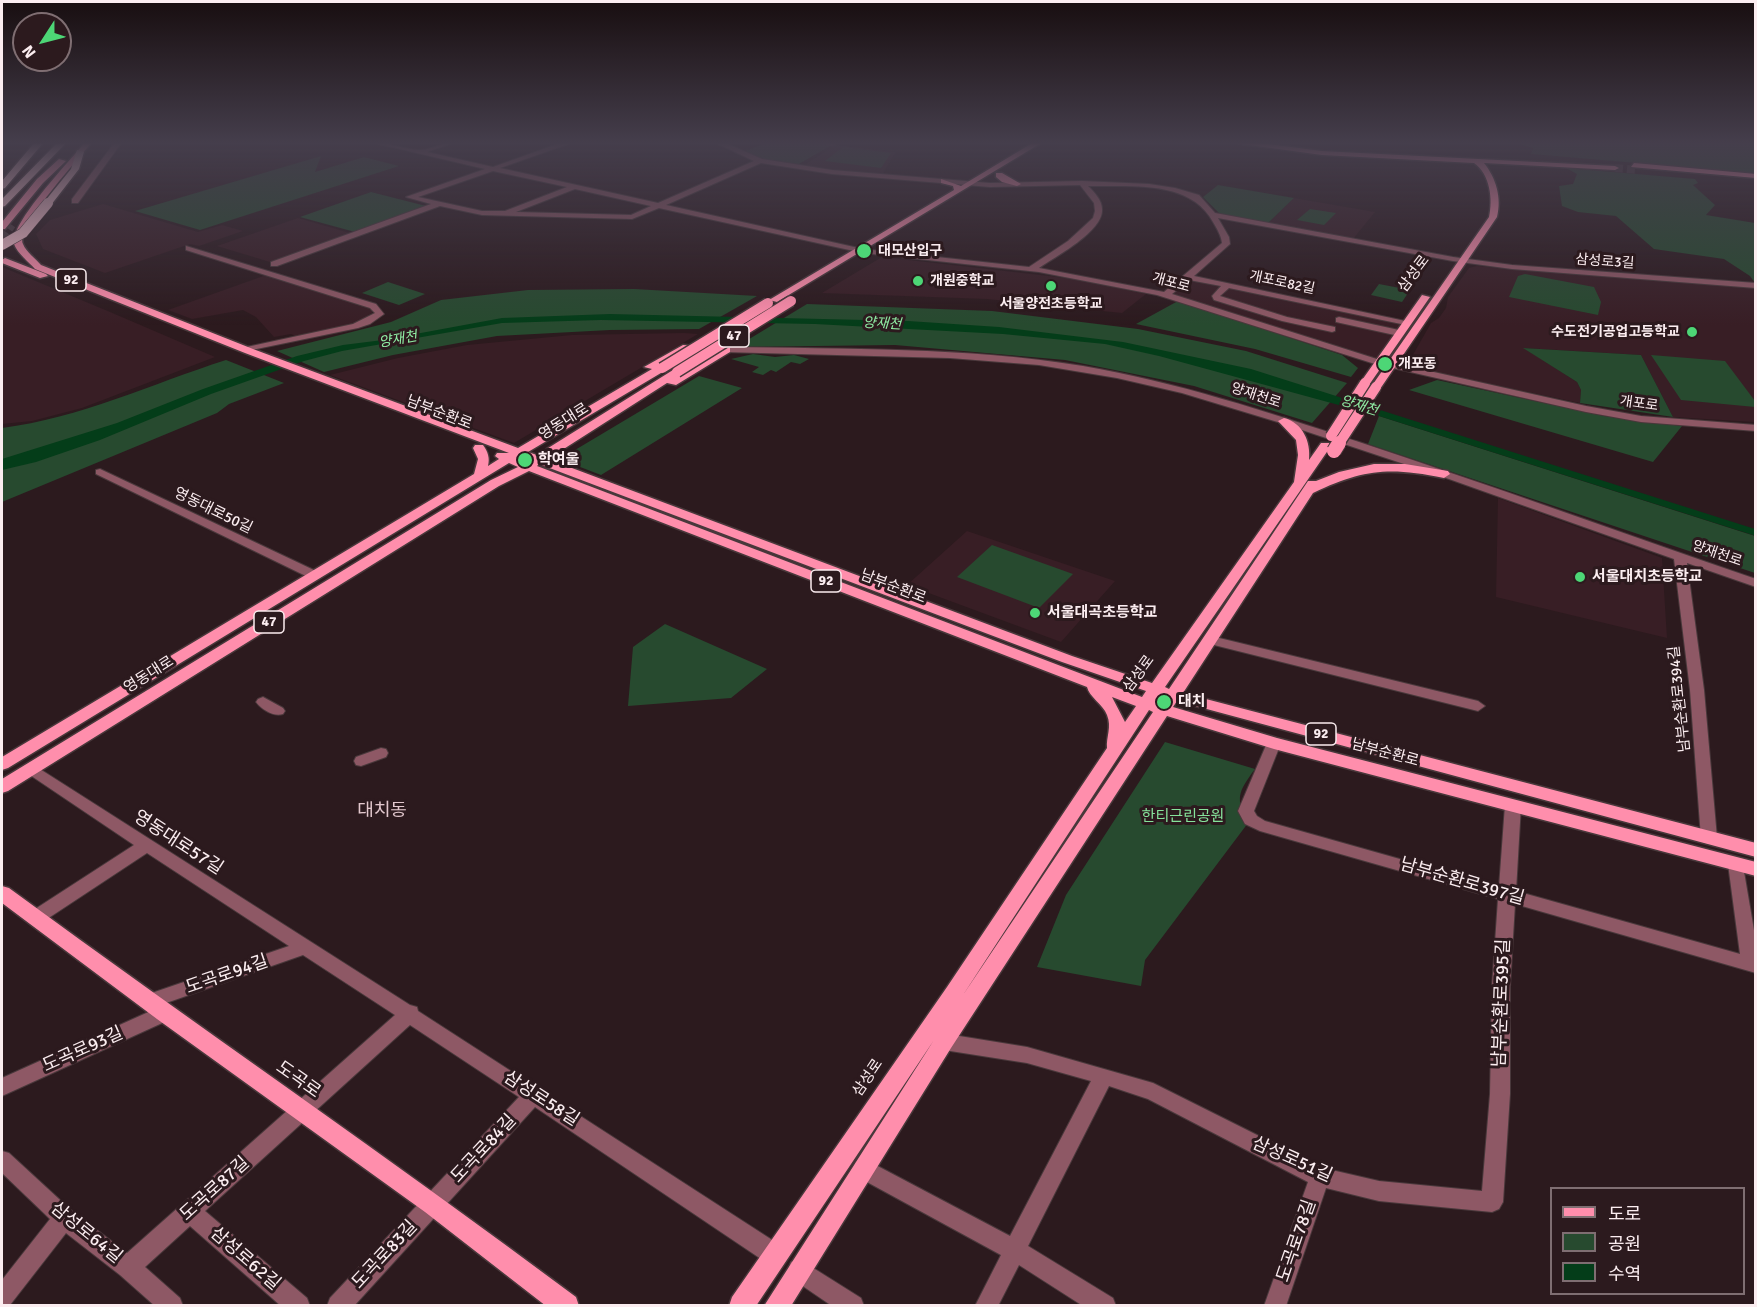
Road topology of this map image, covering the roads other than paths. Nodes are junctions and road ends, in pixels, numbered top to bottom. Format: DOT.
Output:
graph roads {
  1 [pos="24,203"];
  2 [pos="29,203"];
  3 [pos="38,203"];
  4 [pos="48,203"];
  5 [pos="434,203"];
  6 [pos="532,203"];
  7 [pos="645,203"];
  8 [pos="665,203"];
  9 [pos="936,203"];
  10 [pos="947,203"];
  11 [pos="1097,203"];
  12 [pos="1202,203"];
  13 [pos="1487,203"];
  14 [pos="438,204"];
  15 [pos="658,206"];
  16 [pos="501,215"];
  17 [pos="1213,215"];
  18 [pos="24,221"];
  19 [pos="12,225"];
  20 [pos="2,227"];
  21 [pos="2,236"];
  22 [pos="2,244"];
  23 [pos="836,245"];
  24 [pos="189,248"];
  25 [pos="856,250"];
  26 [pos="871,252"];
  27 [pos="3,260"];
  28 [pos="839,260"];
  29 [pos="1458,260"];
  30 [pos="274,264"];
  31 [pos="38,267"];
  32 [pos="1031,269"];
  33 [pos="1189,277"];
  34 [pos="1227,285"];
  35 [pos="1755,286"];
  36 [pos="1166,295"];
  37 [pos="1347,310"];
  38 [pos="1340,320"];
  39 [pos="1406,322"];
  40 [pos="1332,329"];
  41 [pos="1399,333"];
  42 [pos="1319,345"];
  43 [pos="726,350"];
  44 [pos="247,351"];
  45 [pos="1378,362"];
  46 [pos="1391,365"];
  47 [pos="1371,385"];
  48 [pos="1284,421"];
  49 [pos="566,424"];
  50 [pos="1755,427"];
  51 [pos="551,433"];
  52 [pos="582,433"];
  53 [pos="494,443"];
  54 [pos="479,448"];
  55 [pos="513,455"];
  56 [pos="533,463"];
  57 [pos="100,472"];
  58 [pos="1444,474"];
  59 [pos="555,477"];
  60 [pos="479,478"];
  61 [pos="495,483"];
  62 [pos="1303,489"];
  63 [pos="1680,557"];
  64 [pos="314,575"];
  65 [pos="1755,583"];
  66 [pos="303,602"];
  67 [pos="1210,640"];
  68 [pos="1076,678"];
  69 [pos="1159,700"];
  70 [pos="263,702"];
  71 [pos="1478,706"];
  72 [pos="278,711"];
  73 [pos="1274,743"];
  74 [pos="381,753"];
  75 [pos="361,761"];
  76 [pos="1107,761"];
  77 [pos="1422,761"];
  78 [pos="2,765"];
  79 [pos="1367,767"];
  80 [pos="32,769"];
  81 [pos="2,787"];
  82 [pos="1522,807"];
  83 [pos="1673,828"];
  84 [pos="1710,838"];
  85 [pos="146,845"];
  86 [pos="1755,850"];
  87 [pos="1736,864"];
  88 [pos="1755,869"];
  89 [pos="2,893"];
  90 [pos="1506,895"];
  91 [pos="35,918"];
  92 [pos="304,948"];
  93 [pos="1753,966"];
  94 [pos="157,1007"];
  95 [pos="410,1013"];
  96 [pos="935,1037"];
  97 [pos="1104,1076"];
  98 [pos="2,1087"];
  99 [pos="534,1095"];
  100 [pos="303,1111"];
  101 [pos="2,1160"];
  102 [pos="863,1169"];
  103 [pos="1320,1177"];
  104 [pos="1492,1202"];
  105 [pos="433,1204"];
  106 [pos="190,1212"];
  107 [pos="64,1218"];
  108 [pos="1014,1250"];
  109 [pos="775,1255"];
  110 [pos="128,1267"];
  111 [pos="799,1270"];
  112 [pos="2,1297"];
  113 [pos="172,1305"];
  114 [pos="299,1305"];
  115 [pos="338,1305"];
  116 [pos="567,1305"];
  117 [pos="741,1305"];
  118 [pos="776,1305"];
  119 [pos="853,1305"];
  120 [pos="986,1305"];
  121 [pos="1105,1305"];
  122 [pos="1275,1305"];
  1 -- 20 [label="main road"];
  2 -- 19 [label="main road"];
  3 -- 18 [label="main road"];
  4 -- 22 [label="highway, bridge"];
  5 -- 14 [label="street"];
  6 -- 16 [label="street"];
  7 -- 15 [label="street, 개포로"];
  8 -- 15 [label="street"];
  9 -- 25 [label="main road, 영동대로 / 47"];
  10 -- 26 [label="main road, 영동대로 / 47"];
  11 -- 32 [label="street"];
  12 -- 17 [label="street"];
  13 -- 29 [label="main road, 삼성로"];
  14 -- 16 [label="street"];
  14 -- 30 [label="street"];
  15 -- 16 [label="street"];
  15 -- 23 [label="street, 개포로"];
  17 -- 29 [label="street, 삼성로3길"];
  17 -- 33 [label="street"];
  18 -- 20 [label="main road"];
  18 -- 22 [label="main road"];
  18 -- 31 [label="main road, 남부순환로 / 92"];
  20 -- 21 [label="main road"];
  23 -- 25 [label="street, 개포로"];
  23 -- 28 [label="street"];
  24 -- 44 [label="street"];
  25 -- 26 [label="street, 개포로"];
  25 -- 28 [label="main road, 영동대로 / 47"];
  26 -- 32 [label="street, 개포로"];
  26 -- 52 [label="main road, 영동대로 / 47, bridge"];
  27 -- 31 [label="main road"];
  27 -- 54 [label="main road, 남부순환로 / 92"];
  28 -- 49 [label="main road, 영동대로 / 47, bridge"];
  29 -- 35 [label="street, 삼성로3길"];
  29 -- 39 [label="main road, 삼성로"];
  29 -- 46 [label="main road, 삼성로"];
  31 -- 44 [label="main road, 남부순환로 / 92"];
  32 -- 36 [label="street, 개포로"];
  33 -- 34 [label="street, 개포로82길"];
  33 -- 36 [label="street"];
  34 -- 37 [label="street, 개포로82길"];
  34 -- 40 [label="street, 개포로82길"];
  36 -- 42 [label="street, 개포로"];
  37 -- 38 [label="street"];
  37 -- 39 [label="street, 개포로82길"];
  38 -- 40 [label="street"];
  38 -- 41 [label="street"];
  39 -- 41 [label="main road, 삼성로"];
  40 -- 42 [label="street"];
  41 -- 45 [label="main road, 삼성로"];
  42 -- 45 [label="street, 개포로"];
  43 -- 48 [label="street, 양재천로"];
  43 -- 49 [label="main road"];
  43 -- 52 [label="main road"];
  44 -- 53 [label="main road, 남부순환로 / 92"];
  45 -- 46 [label="street, 개포로"];
  45 -- 47 [label="main road, 삼성로"];
  46 -- 47 [label="main road, 삼성로"];
  46 -- 50 [label="street, 개포로"];
  47 -- 62 [label="main road, 삼성로, bridge"];
  48 -- 58 [label="street, 양재천로"];
  48 -- 62 [label="main road"];
  49 -- 51 [label="main road, 영동대로 / 47"];
  51 -- 53 [label="main road"];
  51 -- 55 [label="main road, 영동대로 / 47"];
  52 -- 56 [label="main road, 영동대로 / 47"];
  53 -- 55 [label="main road, 남부순환로 / 92"];
  54 -- 55 [label="main road, 남부순환로 / 92"];
  54 -- 60 [label="main road"];
  55 -- 56 [label="main road, 남부순환로 / 92"];
  55 -- 60 [label="main road, 영동대로 / 47"];
  56 -- 59 [label="main road, 남부순환로 / 92"];
  56 -- 61 [label="main road, 영동대로 / 47"];
  56 -- 69 [label="main road, 남부순환로 / 92"];
  57 -- 64 [label="street, 영동대로50길"];
  58 -- 62 [label="main road"];
  58 -- 63 [label="street, 양재천로"];
  59 -- 61 [label="main road"];
  59 -- 68 [label="main road, 남부순환로 / 92"];
  60 -- 64 [label="main road, 영동대로 / 47"];
  61 -- 66 [label="main road, 영동대로 / 47"];
  62 -- 67 [label="main road, 삼성로"];
  62 -- 69 [label="main road, 삼성로"];
  63 -- 65 [label="street, 양재천로"];
  63 -- 84 [label="street, 남부순환로394길"];
  64 -- 66 [label="main road"];
  64 -- 78 [label="main road, 영동대로 / 47"];
  66 -- 80 [label="main road, 영동대로 / 47"];
  67 -- 69 [label="main road, 삼성로"];
  67 -- 71 [label="street"];
  68 -- 69 [label="main road, 남부순환로 / 92"];
  68 -- 76 [label="main road"];
  69 -- 73 [label="main road, 남부순환로 / 92"];
  69 -- 76 [label="main road, 삼성로"];
  69 -- 77 [label="main road, 남부순환로 / 92"];
  69 -- 96 [label="main road, 삼성로"];
  70 -- 72 [label="street"];
  73 -- 79 [label="main road, 남부순환로 / 92"];
  73 -- 90 [label="street, 남부순환로397길"];
  74 -- 75 [label="street"];
  76 -- 96 [label="main road, 삼성로"];
  77 -- 79 [label="main road"];
  77 -- 83 [label="main road, 남부순환로 / 92"];
  79 -- 82 [label="main road, 남부순환로 / 92"];
  80 -- 81 [label="main road, 영동대로 / 47"];
  80 -- 85 [label="street, 영동대로57길"];
  82 -- 83 [label="main road"];
  82 -- 87 [label="main road, 남부순환로 / 92"];
  82 -- 90 [label="street, 남부순환로395길"];
  83 -- 84 [label="main road, 남부순환로 / 92"];
  84 -- 86 [label="main road, 남부순환로 / 92"];
  85 -- 91 [label="street"];
  85 -- 92 [label="street, 영동대로57길"];
  87 -- 88 [label="main road, 남부순환로 / 92"];
  87 -- 93 [label="street"];
  89 -- 91 [label="main road, 도곡로"];
  90 -- 93 [label="street, 남부순환로397길"];
  90 -- 104 [label="street, 남부순환로395길"];
  91 -- 94 [label="main road, 도곡로"];
  92 -- 94 [label="street, 도곡로94길"];
  92 -- 95 [label="street, 삼성로58길"];
  94 -- 98 [label="street, 도곡로93길"];
  94 -- 100 [label="main road, 도곡로"];
  95 -- 99 [label="street, 삼성로58길"];
  95 -- 100 [label="street, 도곡로87길"];
  96 -- 97 [label="street, 삼성로51길"];
  96 -- 102 [label="main road, 삼성로"];
  96 -- 109 [label="main road, 삼성로"];
  97 -- 103 [label="street, 삼성로51길"];
  97 -- 108 [label="street"];
  99 -- 105 [label="street, 도곡로84길"];
  99 -- 109 [label="street, 삼성로58길"];
  100 -- 105 [label="main road, 도곡로"];
  100 -- 106 [label="street, 도곡로87길"];
  101 -- 107 [label="street, 삼성로64길"];
  102 -- 108 [label="street"];
  102 -- 111 [label="main road, 삼성로"];
  103 -- 104 [label="street, 삼성로51길"];
  103 -- 122 [label="street, 도곡로78길"];
  105 -- 115 [label="street, 도곡로83길"];
  105 -- 116 [label="main road, 도곡로"];
  106 -- 110 [label="street, 도곡로87길"];
  106 -- 114 [label="street, 삼성로62길"];
  107 -- 110 [label="street, 삼성로64길"];
  107 -- 112 [label="street"];
  108 -- 120 [label="street"];
  108 -- 121 [label="street"];
  109 -- 117 [label="main road, 삼성로"];
  110 -- 113 [label="street, 삼성로64길"];
  111 -- 118 [label="main road, 삼성로"];
  111 -- 119 [label="street"];
}
